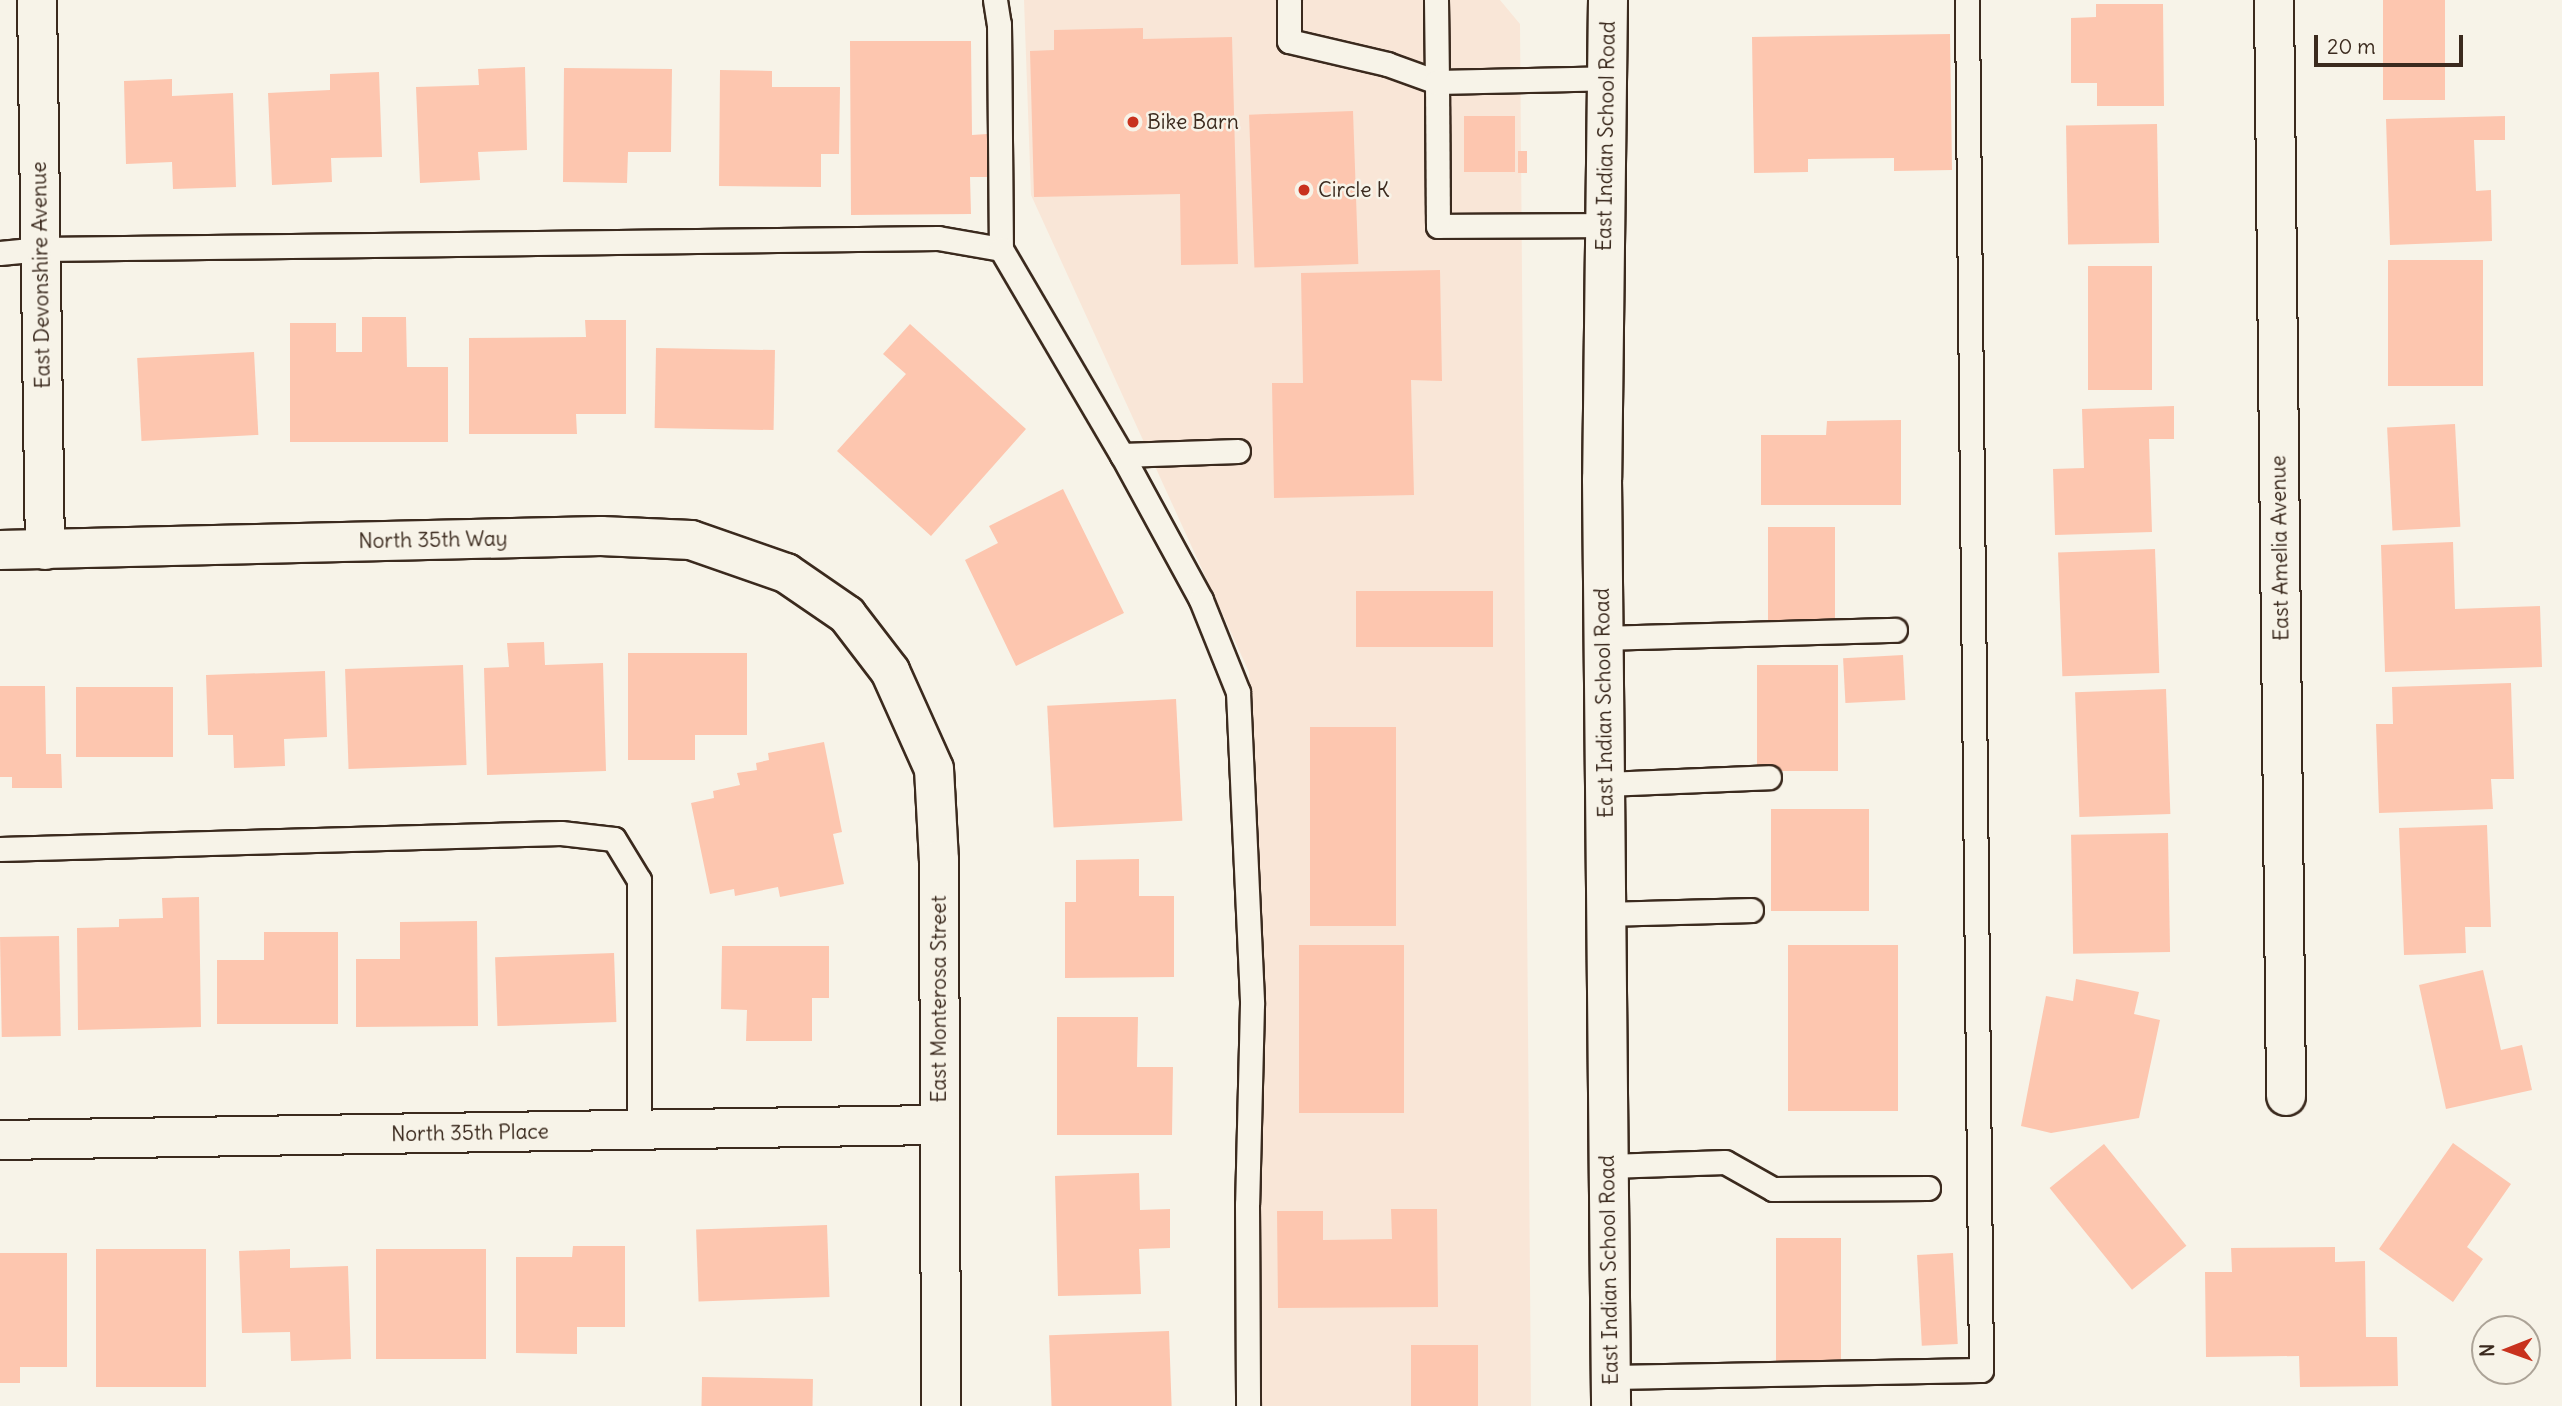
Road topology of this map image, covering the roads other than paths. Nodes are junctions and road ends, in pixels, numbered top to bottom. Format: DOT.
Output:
graph roads {
  1 [pos="37,0"];
  2 [pos="995,0"];
  3 [pos="1289,0"];
  4 [pos="1436,0"];
  5 [pos="1608,0"];
  6 [pos="1967,0"];
  7 [pos="2274,0"];
  8 [pos="1607,78"];
  9 [pos="1437,82"];
  10 [pos="1605,225"];
  11 [pos="41,249"];
  12 [pos="1001,249"];
  13 [pos="0,253"];
  14 [pos="1238,451"];
  15 [pos="1122,455"];
  16 [pos="0,550"];
  17 [pos="45,550"];
  18 [pos="847,615"];
  19 [pos="1895,630"];
  20 [pos="1603,638"];
  21 [pos="1769,777"];
  22 [pos="1605,784"];
  23 [pos="0,849"];
  24 [pos="1751,910"];
  25 [pos="1606,914"];
  26 [pos="2286,1096"];
  27 [pos="939,1125"];
  28 [pos="639,1130"];
  29 [pos="0,1140"];
  30 [pos="1609,1166"];
  31 [pos="1928,1188"];
  32 [pos="1611,1392"];
  33 [pos="941,1406"];
  34 [pos="1248,1406"];
  1 -- 11 [label="street, East Devonshire Avenue"];
  2 -- 12 [label="lane"];
  3 -- 9 [label="lane"];
  4 -- 9 [label="lane"];
  5 -- 8 [label="street, East Indian School Road"];
  6 -- 32 [label="lane"];
  7 -- 26 [label="street, East Amelia Avenue"];
  8 -- 9 [label="lane"];
  8 -- 10 [label="street, East Indian School Road"];
  9 -- 10 [label="lane"];
  10 -- 20 [label="street, East Indian School Road"];
  11 -- 12 [label="lane"];
  11 -- 13 [label="lane"];
  11 -- 17 [label="street, East Devonshire Avenue"];
  12 -- 15 [label="lane"];
  14 -- 15 [label="lane"];
  15 -- 34 [label="lane"];
  16 -- 17 [label="street, North 35th Way"];
  17 -- 18 [label="street, North 35th Way"];
  18 -- 27 [label="street, East Monterosa Street"];
  19 -- 20 [label="lane"];
  20 -- 22 [label="street, East Indian School Road"];
  21 -- 22 [label="lane"];
  22 -- 25 [label="street, East Indian School Road"];
  23 -- 28 [label="lane"];
  24 -- 25 [label="lane"];
  25 -- 30 [label="street, East Indian School Road"];
  27 -- 28 [label="street, North 35th Place"];
  27 -- 33 [label="street, East Monterosa Street"];
  28 -- 29 [label="street, North 35th Place"];
  30 -- 31 [label="lane"];
  30 -- 32 [label="street, East Indian School Road"];
}
